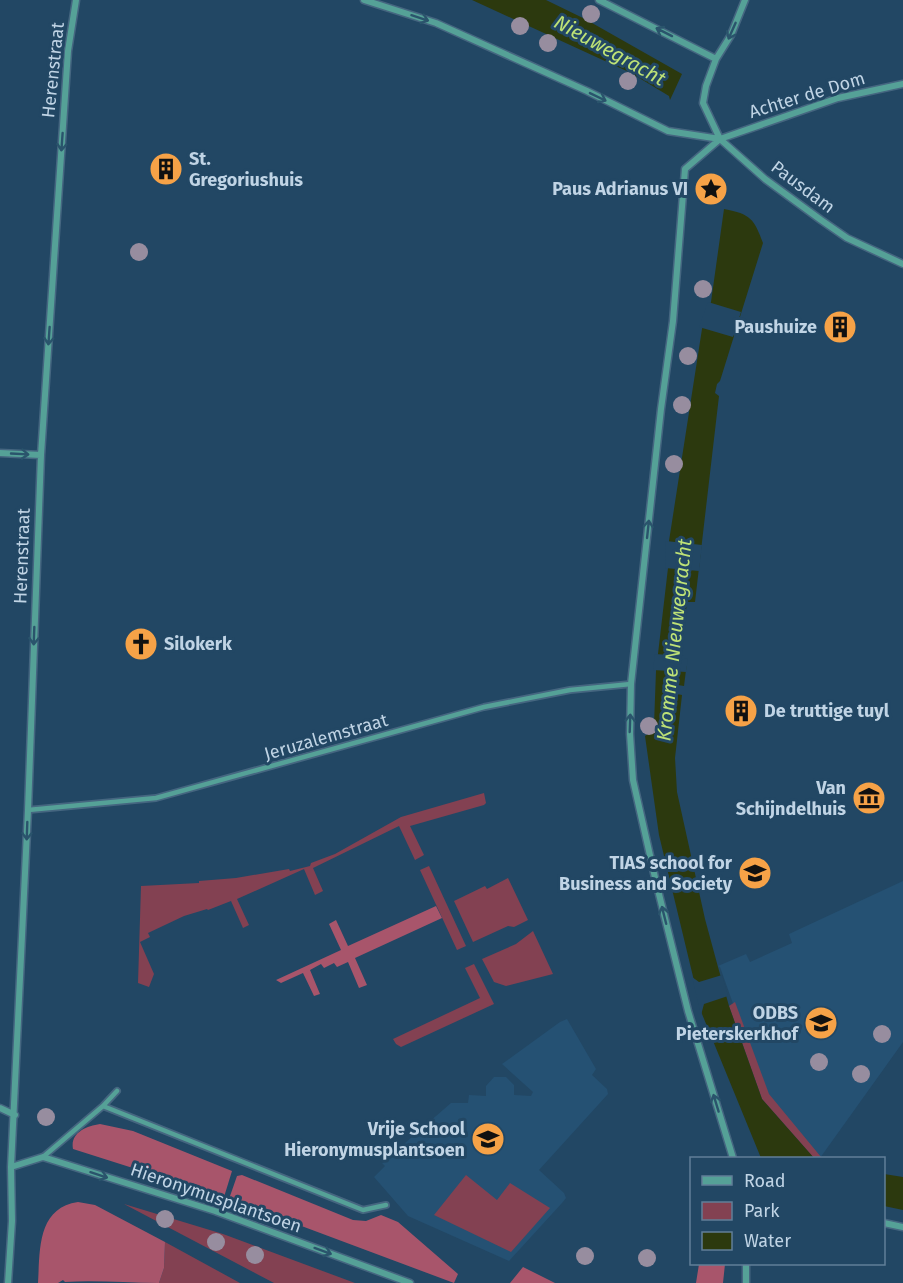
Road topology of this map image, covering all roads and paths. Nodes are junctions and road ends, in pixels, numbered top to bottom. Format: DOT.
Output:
graph roads {
  1 [pos="76,0"];
  2 [pos="364,0"];
  3 [pos="599,0"];
  4 [pos="745,0"];
  5 [pos="716,59"];
  6 [pos="903,84"];
  7 [pos="720,139"];
  8 [pos="903,264"];
  9 [pos="0,453"];
  10 [pos="41,455"];
  11 [pos="631,684"];
  12 [pos="28,810"];
  13 [pos="117,1091"];
  14 [pos="103,1106"];
  15 [pos="0,1108"];
  16 [pos="15,1114"];
  17 [pos="43,1157"];
  18 [pos="733,1157"];
  19 [pos="11,1167"];
  20 [pos="386,1205"];
  21 [pos="885,1223"];
  22 [pos="903,1227"];
  23 [pos="746,1265"];
  24 [pos="8,1283"];
  25 [pos="410,1283"];
  26 [pos="746,1283"];
  1 -- 10 [label="street, Herenstraat, one-way"];
  2 -- 7 [label="street, one-way"];
  5 -- 3 [label="street, one-way"];
  4 -- 5 [label="street, one-way"];
  5 -- 7 [label="street"];
  6 -- 7 [label="street, Achter de Dom"];
  7 -- 8 [label="street, Pausdam"];
  11 -- 7 [label="street, one-way"];
  9 -- 10 [label="street, one-way"];
  10 -- 12 [label="street, Herenstraat, one-way"];
  11 -- 12 [label="lane, Jeruzalemstraat"];
  18 -- 11 [label="street, one-way"];
  12 -- 16 [label="street, Herenstraat, one-way"];
  13 -- 14 [label="lane"];
  14 -- 17 [label="lane"];
  14 -- 20 [label="lane"];
  15 -- 16 [label="street"];
  16 -- 19 [label="street, Herenstraat"];
  17 -- 19 [label="street"];
  17 -- 25 [label="street, Hieronymusplantsoen, one-way"];
  19 -- 24 [label="street, Herenstraat"];
  21 -- 22 [label="street"];
  23 -- 26 [label="street"];
}
